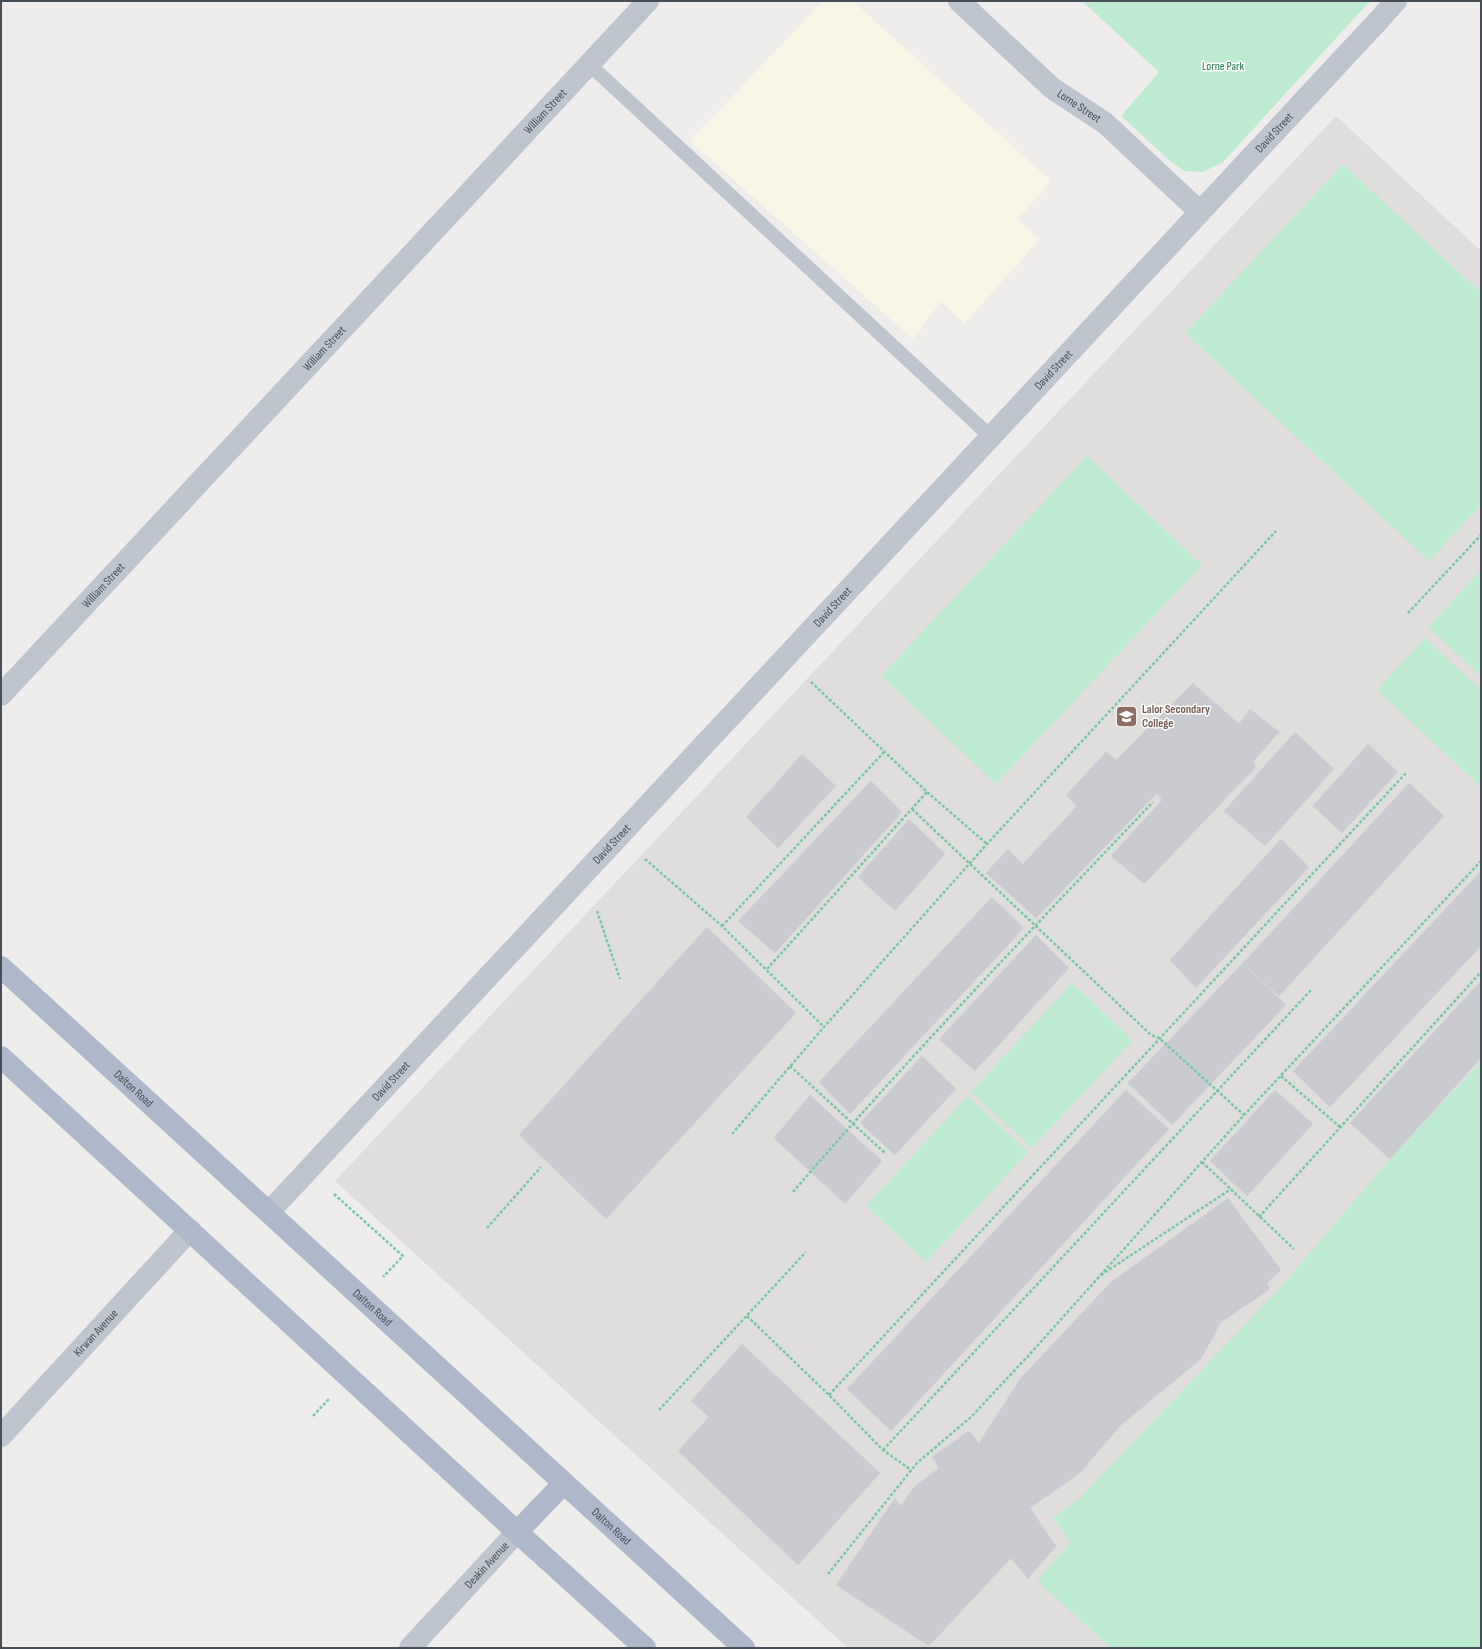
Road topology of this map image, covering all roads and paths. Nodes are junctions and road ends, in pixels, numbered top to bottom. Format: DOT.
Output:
graph roads {
  1 [pos="648,1"];
  2 [pos="959,1"];
  3 [pos="1396,1"];
  4 [pos="589,64"];
  5 [pos="1200,212"];
  6 [pos="991,437"];
  7 [pos="1276,532"];
  8 [pos="1481,535"];
  9 [pos="1408,613"];
  10 [pos="811,682"];
  11 [pos="1,695"];
  12 [pos="885,751"];
  13 [pos="1406,773"];
  14 [pos="927,792"];
  15 [pos="1153,802"];
  16 [pos="912,809"];
  17 [pos="987,844"];
  18 [pos="645,859"];
  19 [pos="1481,860"];
  20 [pos="970,863"];
  21 [pos="598,911"];
  22 [pos="722,926"];
  23 [pos="1035,926"];
  24 [pos="1,967"];
  25 [pos="767,969"];
  26 [pos="1481,972"];
  27 [pos="620,979"];
  28 [pos="1312,989"];
  29 [pos="824,1027"];
  30 [pos="1160,1038"];
  31 [pos="1,1057"];
  32 [pos="790,1066"];
  33 [pos="1281,1076"];
  34 [pos="1217,1090"];
  35 [pos="1244,1116"];
  36 [pos="852,1124"];
  37 [pos="1340,1127"];
  38 [pos="732,1134"];
  39 [pos="886,1154"];
  40 [pos="1202,1162"];
  41 [pos="541,1167"];
  42 [pos="1231,1189"];
  43 [pos="793,1192"];
  44 [pos="269,1212"];
  45 [pos="1259,1217"];
  46 [pos="487,1228"];
  47 [pos="190,1230"];
  48 [pos="1294,1249"];
  49 [pos="806,1252"];
  50 [pos="1098,1278"];
  51 [pos="747,1316"];
  52 [pos="829,1395"];
  53 [pos="659,1410"];
  54 [pos="1,1436"];
  55 [pos="883,1450"];
  56 [pos="911,1470"];
  57 [pos="564,1483"];
  58 [pos="517,1532"];
  59 [pos="828,1574"];
  60 [pos="410,1648"];
  61 [pos="645,1648"];
  62 [pos="744,1648"];
  1 -- 4 [label="street, William Street"];
  2 -- 5 [label="street, Lorne Street"];
  3 -- 5 [label="street, David Street"];
  4 -- 6 [label="lane"];
  4 -- 11 [label="street, William Street"];
  5 -- 6 [label="street, David Street"];
  6 -- 44 [label="street, David Street"];
  7 -- 17 [label="path"];
  8 -- 9 [label="path"];
  10 -- 12 [label="path"];
  12 -- 14 [label="path"];
  12 -- 22 [label="path"];
  13 -- 30 [label="path"];
  14 -- 16 [label="path"];
  14 -- 17 [label="path"];
  15 -- 23 [label="path"];
  16 -- 20 [label="path"];
  16 -- 25 [label="path"];
  17 -- 20 [label="path"];
  18 -- 22 [label="path"];
  19 -- 33 [label="path"];
  20 -- 23 [label="path"];
  20 -- 29 [label="path"];
  21 -- 27 [label="path"];
  22 -- 25 [label="path"];
  23 -- 30 [label="path"];
  23 -- 36 [label="path"];
  24 -- 44 [label="main road, Dalton Road"];
  25 -- 29 [label="path"];
  26 -- 37 [label="path"];
  28 -- 34 [label="path"];
  29 -- 32 [label="path"];
  30 -- 34 [label="path"];
  30 -- 52 [label="path"];
  31 -- 47 [label="main road"];
  32 -- 36 [label="path"];
  32 -- 38 [label="path"];
  33 -- 35 [label="path"];
  33 -- 37 [label="path"];
  34 -- 35 [label="path"];
  34 -- 55 [label="path"];
  35 -- 40 [label="path"];
  36 -- 39 [label="path"];
  36 -- 43 [label="path"];
  37 -- 45 [label="path"];
  40 -- 42 [label="path"];
  40 -- 50 [label="path"];
  41 -- 46 [label="path"];
  42 -- 45 [label="path"];
  42 -- 50 [label="path"];
  44 -- 57 [label="main road, Dalton Road"];
  45 -- 48 [label="path"];
  47 -- 54 [label="street, Kirwan Avenue"];
  47 -- 58 [label="main road"];
  49 -- 51 [label="path"];
  50 -- 56 [label="path"];
  51 -- 52 [label="path"];
  51 -- 53 [label="path"];
  52 -- 55 [label="path"];
  55 -- 56 [label="path"];
  56 -- 59 [label="path"];
  57 -- 58 [label="main road, Deakin Avenue"];
  57 -- 62 [label="main road, Dalton Road"];
  58 -- 60 [label="street, Deakin Avenue"];
  58 -- 61 [label="main road"];
}
